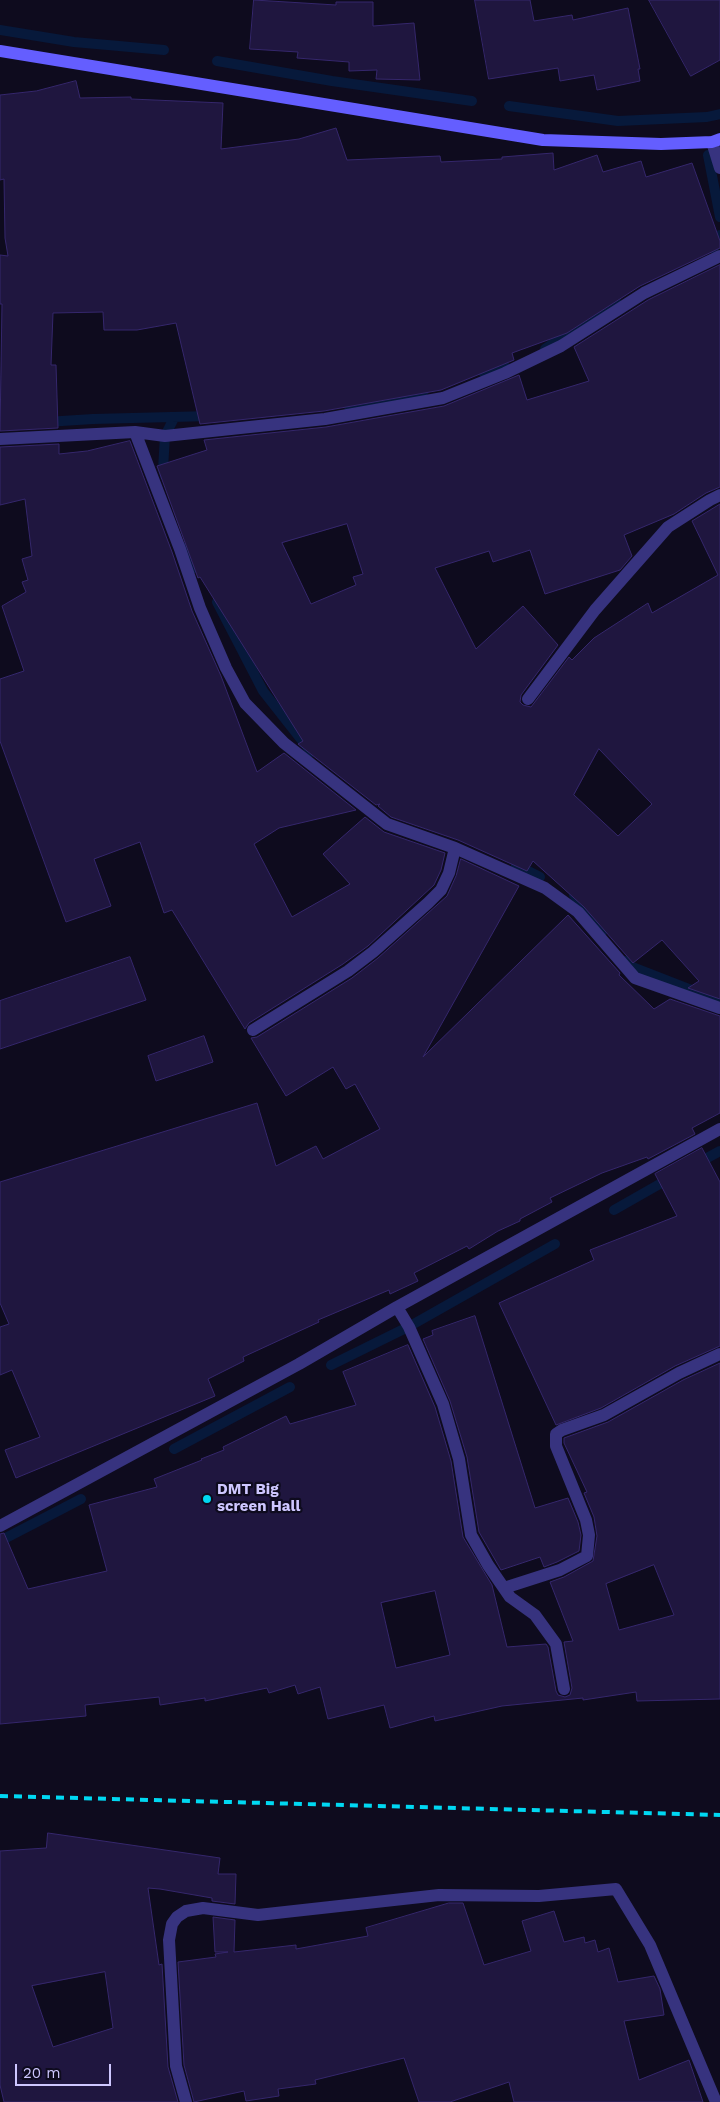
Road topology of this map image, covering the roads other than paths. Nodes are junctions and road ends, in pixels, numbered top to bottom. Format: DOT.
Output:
graph roads {
  1 [pos="0,51"];
  2 [pos="716,141"];
  3 [pos="720,168"];
  4 [pos="720,256"];
  5 [pos="135,432"];
  6 [pos="0,439"];
  7 [pos="720,495"];
  8 [pos="528,699"];
  9 [pos="456,848"];
  10 [pos="720,1008"];
  11 [pos="253,1030"];
  12 [pos="720,1129"];
  13 [pos="397,1307"];
  14 [pos="720,1354"];
  15 [pos="0,1526"];
  16 [pos="504,1588"];
  17 [pos="564,1690"];
  18 [pos="186,2102"];
  19 [pos="716,2102"];
  1 -- 2 [label="street"];
  2 -- 3 [label="street"];
  4 -- 5 [label="street"];
  5 -- 6 [label="street"];
  5 -- 9 [label="street"];
  7 -- 8 [label="street"];
  9 -- 10 [label="street"];
  9 -- 11 [label="street"];
  12 -- 13 [label="street"];
  13 -- 15 [label="street"];
  13 -- 16 [label="street"];
  14 -- 16 [label="street"];
  16 -- 17 [label="street"];
  18 -- 19 [label="street"];
}
